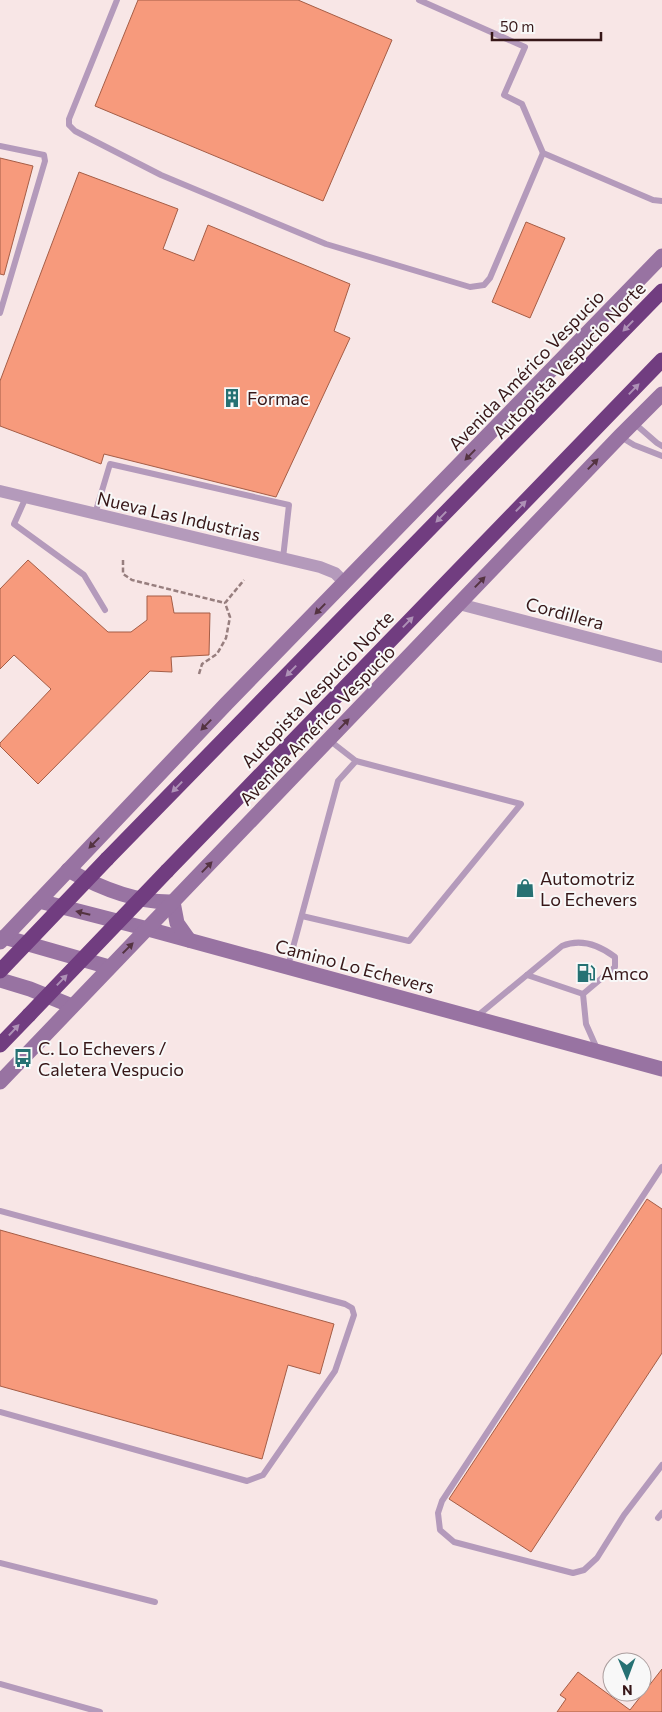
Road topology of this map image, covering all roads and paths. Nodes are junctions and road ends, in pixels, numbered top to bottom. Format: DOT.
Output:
graph roads {
  1 [pos="117,0"];
  2 [pos="419,0"];
  3 [pos="0,146"];
  4 [pos="543,154"];
  5 [pos="662,201"];
  6 [pos="662,256"];
  7 [pos="662,291"];
  8 [pos="0,313"];
  9 [pos="662,360"];
  10 [pos="662,394"];
  11 [pos="634,422"];
  12 [pos="620,436"];
  13 [pos="662,446"];
  14 [pos="662,456"];
  15 [pos="1,494"];
  16 [pos="26,497"];
  17 [pos="94,514"];
  18 [pos="283,558"];
  19 [pos="123,560"];
  20 [pos="244,580"];
  21 [pos="345,583"];
  22 [pos="225,603"];
  23 [pos="459,604"];
  24 [pos="105,610"];
  25 [pos="662,657"];
  26 [pos="198,674"];
  27 [pos="329,740"];
  28 [pos="356,760"];
  29 [pos="68,870"];
  30 [pos="39,901"];
  31 [pos="173,902"];
  32 [pos="302,916"];
  33 [pos="148,929"];
  34 [pos="2,939"];
  35 [pos="190,940"];
  36 [pos="109,967"];
  37 [pos="288,967"];
  38 [pos="0,971"];
  39 [pos="527,975"];
  40 [pos="0,980"];
  41 [pos="583,994"];
  42 [pos="72,1006"];
  43 [pos="474,1018"];
  44 [pos="0,1046"];
  45 [pos="598,1052"];
  46 [pos="662,1069"];
  47 [pos="0,1082"];
  48 [pos="662,1167"];
  49 [pos="0,1211"];
  50 [pos="0,1412"];
  51 [pos="662,1465"];
  52 [pos="0,1563"];
  53 [pos="155,1602"];
  54 [pos="0,1684"];
  55 [pos="100,1712"];
  1 -- 4 [label="lane"];
  2 -- 4 [label="lane"];
  3 -- 8 [label="lane"];
  4 -- 5 [label="lane"];
  6 -- 21 [label="main road, Avenida Américo Vespucio, one-way"];
  7 -- 38 [label="highway, Autopista Vespucio Norte, one-way, bridge"];
  44 -- 9 [label="highway, Autopista Vespucio Norte, one-way, bridge"];
  10 -- 11 [label="main road, Avenida Américo Vespucio"];
  11 -- 12 [label="main road, Avenida Américo Vespucio"];
  11 -- 13 [label="lane"];
  12 -- 14 [label="lane"];
  23 -- 12 [label="main road, Avenida Américo Vespucio, one-way"];
  15 -- 16 [label="street, Nueva Las Industrias"];
  16 -- 17 [label="street, Nueva Las Industrias"];
  16 -- 24 [label="lane"];
  17 -- 18 [label="street, Nueva Las Industrias"];
  17 -- 18 [label="lane"];
  18 -- 21 [label="street, Nueva Las Industrias"];
  19 -- 22 [label="path"];
  20 -- 22 [label="path"];
  21 -- 29 [label="main road, Avenida Américo Vespucio, one-way"];
  22 -- 26 [label="path"];
  23 -- 25 [label="street, Cordillera"];
  27 -- 23 [label="main road, Avenida Américo Vespucio, one-way"];
  27 -- 28 [label="lane"];
  31 -- 27 [label="main road, Avenida Américo Vespucio, one-way"];
  28 -- 32 [label="lane"];
  28 -- 32 [label="lane"];
  29 -- 30 [label="main road, Avenida Américo Vespucio"];
  29 -- 31 [label="main road"];
  33 -- 30 [label="main road, Camino Lo Echevers, one-way"];
  30 -- 34 [label="main road, Avenida Américo Vespucio"];
  31 -- 33 [label="main road, Avenida Américo Vespucio"];
  31 -- 35 [label="main road"];
  32 -- 37 [label="lane"];
  33 -- 35 [label="main road, Camino Lo Echevers"];
  36 -- 33 [label="main road, Avenida Américo Vespucio, one-way"];
  34 -- 36 [label="main road"];
  35 -- 37 [label="main road, Camino Lo Echevers"];
  36 -- 42 [label="main road, Avenida Américo Vespucio"];
  37 -- 43 [label="main road, Camino Lo Echevers"];
  39 -- 41 [label="lane"];
  39 -- 41 [label="lane"];
  39 -- 43 [label="lane"];
  40 -- 42 [label="main road"];
  41 -- 45 [label="lane"];
  42 -- 47 [label="main road, Avenida Américo Vespucio"];
  43 -- 45 [label="main road, Camino Lo Echevers"];
  45 -- 46 [label="main road, Camino Lo Echevers"];
  48 -- 51 [label="lane"];
  49 -- 50 [label="lane"];
  52 -- 53 [label="lane"];
  54 -- 55 [label="lane"];
}
